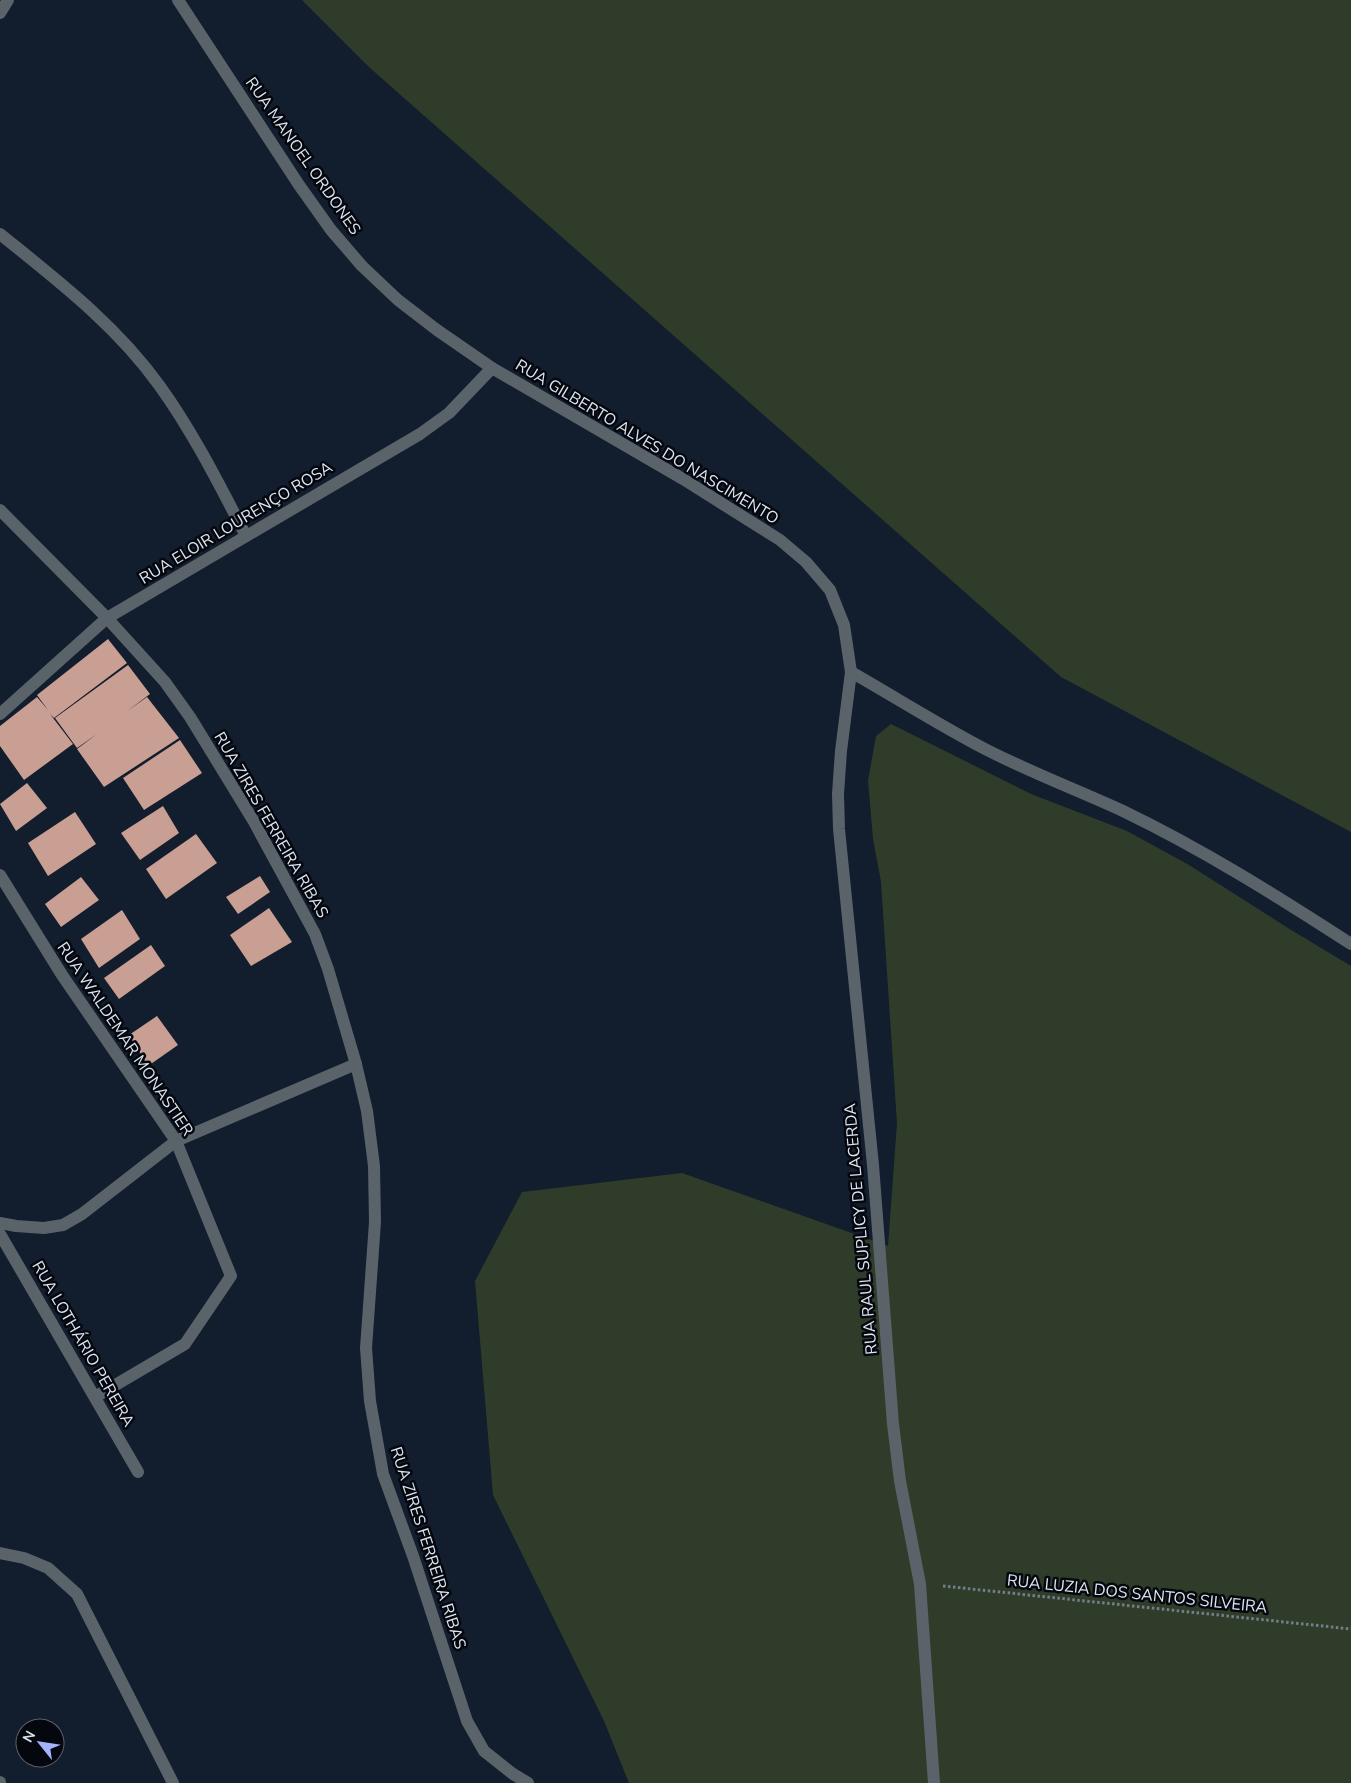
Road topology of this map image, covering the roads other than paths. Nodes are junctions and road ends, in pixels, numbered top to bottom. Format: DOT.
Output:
graph roads {
  1 [pos="8,0"];
  2 [pos="178,0"];
  3 [pos="0,13"];
  4 [pos="0,234"];
  5 [pos="492,368"];
  6 [pos="0,510"];
  7 [pos="246,536"];
  8 [pos="107,618"];
  9 [pos="851,672"];
  10 [pos="0,714"];
  11 [pos="0,875"];
  12 [pos="1351,944"];
  13 [pos="356,1064"];
  14 [pos="176,1141"];
  15 [pos="0,1223"];
  16 [pos="0,1234"];
  17 [pos="96,1397"];
  18 [pos="138,1472"];
  19 [pos="0,1553"];
  20 [pos="174,1783"];
  21 [pos="528,1783"];
  22 [pos="934,1783"];
  1 -- 3 [label="street"];
  2 -- 5 [label="street, RUA MANOEL ORDONES"];
  4 -- 7 [label="street"];
  5 -- 7 [label="street, RUA ELOIR LOURENÇO ROSA"];
  5 -- 9 [label="street, RUA GILBERTO ALVES DO NASCIMENTO"];
  6 -- 8 [label="street, RUA ZIRES FERREIRA RIBAS"];
  7 -- 8 [label="street, RUA ELOIR LOURENÇO ROSA"];
  8 -- 10 [label="street, RUA ELOIR LOURENÇO ROSA"];
  8 -- 13 [label="street, RUA ZIRES FERREIRA RIBAS"];
  9 -- 12 [label="street"];
  9 -- 22 [label="street, RUA RAUL SUPLICY DE LACERDA"];
  11 -- 14 [label="street, RUA WALDEMAR MONASTIER"];
  13 -- 14 [label="street"];
  13 -- 21 [label="street, RUA ZIRES FERREIRA RIBAS"];
  14 -- 15 [label="street"];
  14 -- 17 [label="street, RUA WALDEMAR MONASTIER"];
  16 -- 17 [label="street, RUA LOTHÁRIO PEREIRA"];
  17 -- 18 [label="street, RUA LOTHÁRIO PEREIRA"];
  19 -- 20 [label="street"];
}
